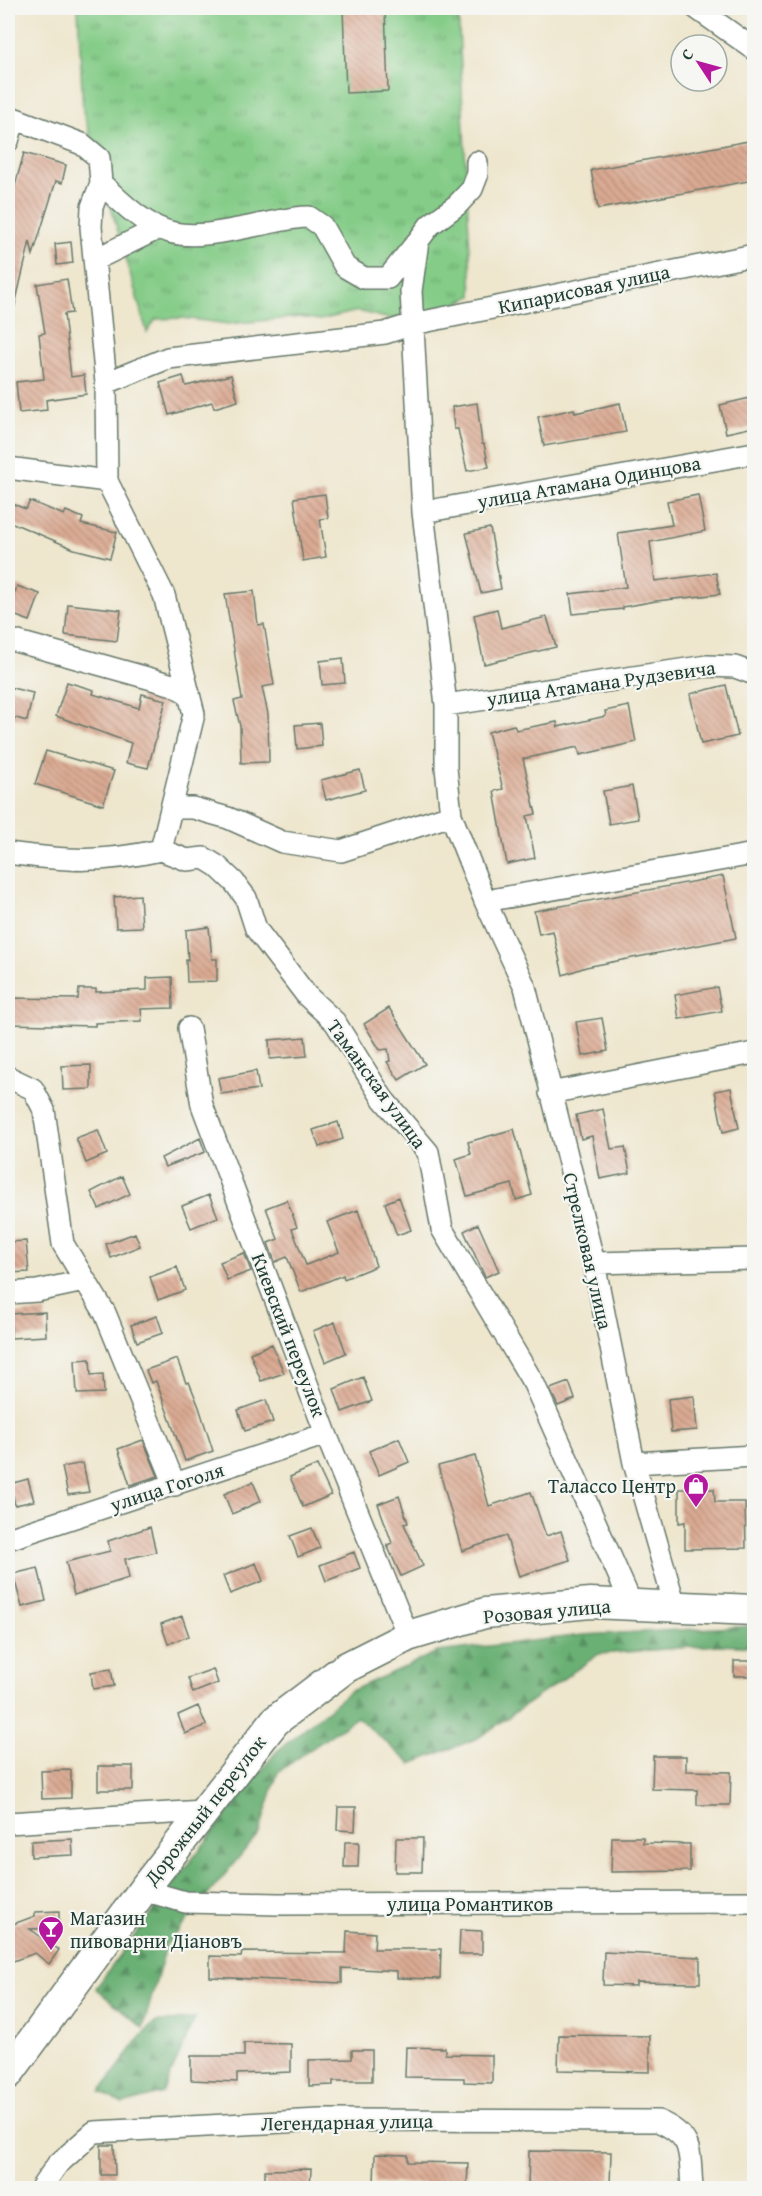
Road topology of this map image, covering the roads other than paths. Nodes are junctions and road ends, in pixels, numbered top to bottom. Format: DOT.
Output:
graph roads {
  1 [pos="696,8"];
  2 [pos="754,50"];
  3 [pos="11,118"];
  4 [pos="8,141"];
  5 [pos="477,162"];
  6 [pos="101,183"];
  7 [pos="157,229"];
  8 [pos="418,241"];
  9 [pos="754,255"];
  10 [pos="94,260"];
  11 [pos="388,278"];
  12 [pos="411,291"];
  13 [pos="413,324"];
  14 [pos="106,383"];
  15 [pos="754,453"];
  16 [pos="8,468"];
  17 [pos="107,481"];
  18 [pos="423,512"];
  19 [pos="8,639"];
  20 [pos="754,674"];
  21 [pos="189,694"];
  22 [pos="446,705"];
  23 [pos="171,808"];
  24 [pos="451,815"];
  25 [pos="161,850"];
  26 [pos="8,853"];
  27 [pos="754,854"];
  28 [pos="485,901"];
  29 [pos="189,1028"];
  30 [pos="754,1053"];
  31 [pos="8,1077"];
  32 [pos="550,1093"];
  33 [pos="754,1259"];
  34 [pos="594,1263"];
  35 [pos="84,1281"];
  36 [pos="8,1293"];
  37 [pos="326,1434"];
  38 [pos="754,1456"];
  39 [pos="633,1463"];
  40 [pos="175,1485"];
  41 [pos="8,1539"];
  42 [pos="632,1605"];
  43 [pos="675,1606"];
  44 [pos="754,1610"];
  45 [pos="408,1636"];
  46 [pos="275,1721"];
  47 [pos="204,1811"];
  48 [pos="8,1823"];
  49 [pos="143,1890"];
  50 [pos="754,1902"];
  51 [pos="8,2074"];
  52 [pos="41,2188"];
  53 [pos="692,2188"];
  1 -- 2 [label="street"];
  3 -- 4 [label="street"];
  3 -- 6 [label="street"];
  5 -- 8 [label="street"];
  6 -- 7 [label="street"];
  6 -- 10 [label="street"];
  7 -- 10 [label="street"];
  7 -- 11 [label="street"];
  8 -- 11 [label="street"];
  8 -- 12 [label="street, Стрелковая улица"];
  9 -- 13 [label="street, Кипарисовая улица"];
  10 -- 14 [label="street"];
  11 -- 12 [label="street"];
  12 -- 13 [label="street, Стрелковая улица"];
  13 -- 14 [label="street, Кипарисовая улица"];
  13 -- 18 [label="street, Стрелковая улица"];
  14 -- 17 [label="street"];
  15 -- 18 [label="street, улица Атамана Одинцова"];
  16 -- 17 [label="street"];
  17 -- 21 [label="street"];
  18 -- 22 [label="street, Стрелковая улица"];
  19 -- 21 [label="street"];
  20 -- 22 [label="street, улица Атамана Рудзевича"];
  21 -- 23 [label="street"];
  22 -- 24 [label="street, Стрелковая улица"];
  23 -- 24 [label="street"];
  23 -- 25 [label="street"];
  24 -- 28 [label="street, Стрелковая улица"];
  25 -- 26 [label="street"];
  25 -- 42 [label="street, Таманская улица"];
  27 -- 28 [label="street"];
  28 -- 32 [label="street, Стрелковая улица"];
  29 -- 37 [label="street, Киевский переулок"];
  30 -- 32 [label="street"];
  31 -- 35 [label="street"];
  32 -- 34 [label="street, Стрелковая улица"];
  33 -- 34 [label="street"];
  34 -- 39 [label="street, Стрелковая улица"];
  35 -- 36 [label="street"];
  35 -- 40 [label="street"];
  37 -- 40 [label="street, улица Гоголя"];
  37 -- 45 [label="street, Киевский переулок"];
  38 -- 39 [label="street"];
  39 -- 43 [label="street, Стрелковая улица"];
  40 -- 41 [label="street, улица Гоголя"];
  42 -- 43 [label="main road, Розовая улица"];
  42 -- 45 [label="main road, Розовая улица"];
  43 -- 44 [label="main road, Розовая улица"];
  45 -- 46 [label="main road, Розовая улица"];
  46 -- 47 [label="main road, Дорожный переулок"];
  47 -- 48 [label="street"];
  47 -- 49 [label="main road, Дорожный переулок"];
  49 -- 50 [label="street, улица Романтиков"];
  49 -- 51 [label="main road, Дорожный переулок"];
  52 -- 53 [label="street, Легендарная улица"];
}
